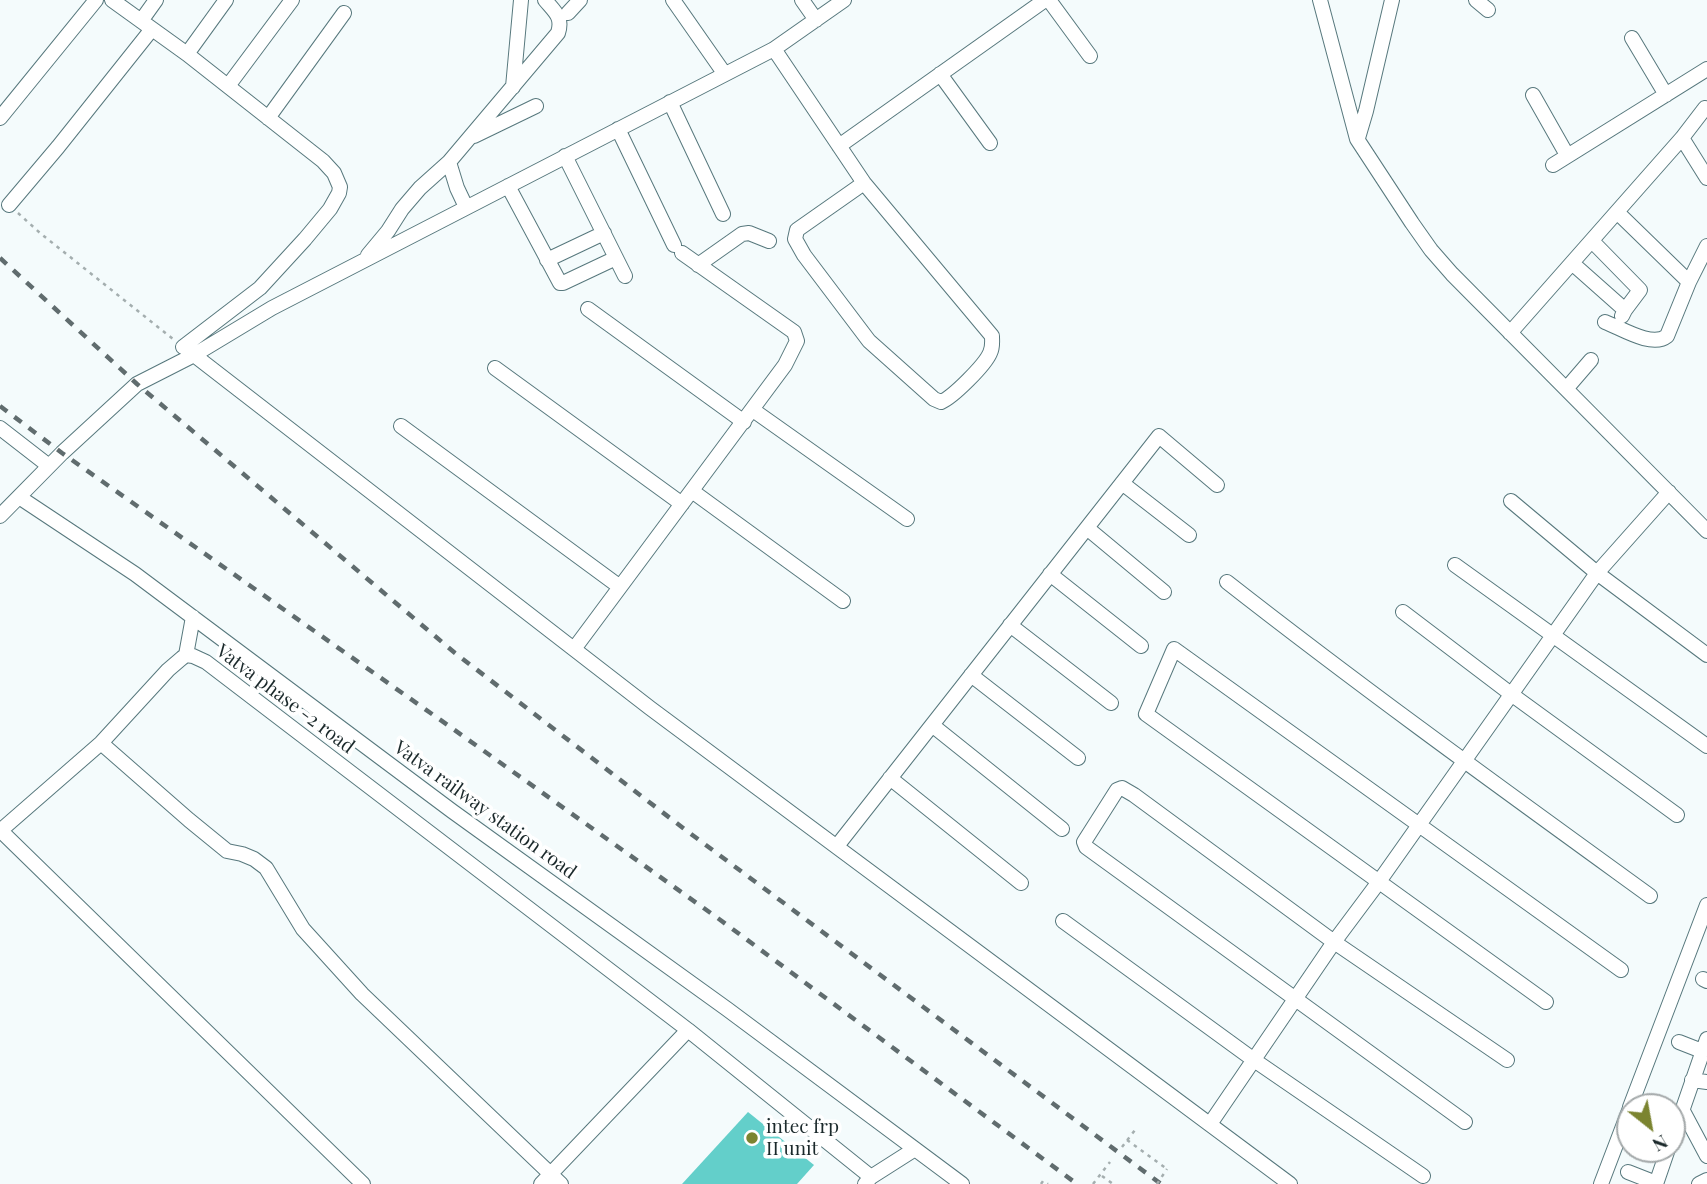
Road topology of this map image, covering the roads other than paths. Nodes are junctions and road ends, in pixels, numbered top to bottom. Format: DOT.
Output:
graph roads {
  1 [pos="96,0"];
  2 [pos="112,0"];
  3 [pos="156,0"];
  4 [pos="226,0"];
  5 [pos="292,0"];
  6 [pos="521,0"];
  7 [pos="545,0"];
  8 [pos="580,0"];
  9 [pos="673,0"];
  10 [pos="802,0"];
  11 [pos="844,0"];
  12 [pos="1047,0"];
  13 [pos="1320,0"];
  14 [pos="1392,0"];
  15 [pos="1476,0"];
  16 [pos="1488,9"];
  17 [pos="344,13"];
  18 [pos="568,13"];
  19 [pos="816,20"];
  20 [pos="147,25"];
  21 [pos="1632,38"];
  22 [pos="774,49"];
  23 [pos="187,54"];
  24 [pos="1090,56"];
  25 [pos="1707,69"];
  26 [pos="724,73"];
  27 [pos="940,74"];
  28 [pos="229,86"];
  29 [pos="513,88"];
  30 [pos="1533,95"];
  31 [pos="1666,95"];
  32 [pos="670,102"];
  33 [pos="536,106"];
  34 [pos="1705,108"];
  35 [pos="0,118"];
  36 [pos="268,118"];
  37 [pos="618,129"];
  38 [pos="469,138"];
  39 [pos="1682,138"];
  40 [pos="1357,139"];
  41 [pos="990,143"];
  42 [pos="839,146"];
  43 [pos="1567,155"];
  44 [pos="565,156"];
  45 [pos="449,162"];
  46 [pos="1553,165"];
  47 [pos="1707,178"];
  48 [pos="864,183"];
  49 [pos="508,186"];
  50 [pos="9,205"];
  51 [pos="466,207"];
  52 [pos="1617,212"];
  53 [pos="723,214"];
  54 [pos="604,233"];
  55 [pos="769,241"];
  56 [pos="1592,241"];
  57 [pos="1707,246"];
  58 [pos="616,258"];
  59 [pos="547,260"];
  60 [pos="363,261"];
  61 [pos="1572,263"];
  62 [pos="698,265"];
  63 [pos="625,276"];
  64 [pos="1689,282"];
  65 [pos="588,309"];
  66 [pos="1625,310"];
  67 [pos="1510,333"];
  68 [pos="189,351"];
  69 [pos="1591,360"];
  70 [pos="495,368"];
  71 [pos="1566,388"];
  72 [pos="748,416"];
  73 [pos="401,426"];
  74 [pos="0,428"];
  75 [pos="49,466"];
  76 [pos="1122,483"];
  77 [pos="1217,485"];
  78 [pos="692,491"];
  79 [pos="1669,492"];
  80 [pos="19,497"];
  81 [pos="1511,502"];
  82 [pos="682,504"];
  83 [pos="0,516"];
  84 [pos="907,519"];
  85 [pos="1087,528"];
  86 [pos="1707,531"];
  87 [pos="1189,535"];
  88 [pos="1455,565"];
  89 [pos="1597,573"];
  90 [pos="1050,574"];
  91 [pos="1227,582"];
  92 [pos="620,587"];
  93 [pos="1164,592"];
  94 [pos="843,601"];
  95 [pos="1403,612"];
  96 [pos="193,617"];
  97 [pos="1010,625"];
  98 [pos="1553,635"];
  99 [pos="1141,646"];
  100 [pos="574,649"];
  101 [pos="1707,655"];
  102 [pos="186,656"];
  103 [pos="971,675"];
  104 [pos="1511,694"];
  105 [pos="1111,704"];
  106 [pos="932,725"];
  107 [pos="102,743"];
  108 [pos="1707,746"];
  109 [pos="1078,758"];
  110 [pos="1464,761"];
  111 [pos="890,778"];
  112 [pos="1677,815"];
  113 [pos="1420,825"];
  114 [pos="1062,829"];
  115 [pos="0,831"];
  116 [pos="837,846"];
  117 [pos="1021,883"];
  118 [pos="1378,883"];
  119 [pos="1650,895"];
  120 [pos="1707,905"];
  121 [pos="1063,921"];
  122 [pos="1334,942"];
  123 [pos="1621,970"];
  124 [pos="1296,998"];
  125 [pos="1546,1002"];
  126 [pos="688,1030"];
  127 [pos="1679,1042"];
  128 [pos="1705,1045"];
  129 [pos="1254,1059"];
  130 [pos="1507,1060"];
  131 [pos="1692,1080"];
  132 [pos="1707,1082"];
  133 [pos="1635,1093"];
  134 [pos="1686,1095"];
  135 [pos="1465,1122"];
  136 [pos="1210,1124"];
  137 [pos="1686,1126"];
  138 [pos="1616,1144"];
  139 [pos="915,1149"];
  140 [pos="1707,1156"];
  141 [pos="1663,1163"];
  142 [pos="1628,1172"];
  143 [pos="1423,1176"];
  144 [pos="1707,1180"];
  145 [pos="551,1181"];
  146 [pos="868,1181"];
  147 [pos="363,1184"];
  148 [pos="962,1184"];
  149 [pos="1290,1184"];
  150 [pos="1601,1184"];
  151 [pos="1656,1184"];
  152 [pos="1699,1184"];
  1 -- 35 [label="street"];
  2 -- 20 [label="street"];
  3 -- 20 [label="street"];
  4 -- 23 [label="street"];
  5 -- 28 [label="street"];
  6 -- 29 [label="street"];
  7 -- 29 [label="street"];
  8 -- 18 [label="street"];
  9 -- 26 [label="street"];
  10 -- 19 [label="street"];
  11 -- 19 [label="street"];
  12 -- 24 [label="street"];
  12 -- 27 [label="street"];
  13 -- 40 [label="street"];
  14 -- 40 [label="street"];
  15 -- 16 [label="street"];
  17 -- 36 [label="street"];
  19 -- 22 [label="street"];
  20 -- 23 [label="street"];
  20 -- 50 [label="street"];
  21 -- 31 [label="street"];
  22 -- 26 [label="street"];
  22 -- 42 [label="street"];
  23 -- 28 [label="street"];
  25 -- 31 [label="street"];
  26 -- 32 [label="street"];
  27 -- 41 [label="street"];
  27 -- 42 [label="street"];
  28 -- 36 [label="street"];
  29 -- 38 [label="street"];
  30 -- 43 [label="street"];
  31 -- 43 [label="street"];
  32 -- 37 [label="street"];
  32 -- 53 [label="street"];
  33 -- 38 [label="street"];
  34 -- 39 [label="street"];
  36 -- 68 [label="street"];
  37 -- 44 [label="street"];
  37 -- 62 [label="street"];
  38 -- 45 [label="street"];
  39 -- 47 [label="street"];
  39 -- 52 [label="street"];
  40 -- 67 [label="street"];
  42 -- 48 [label="street"];
  43 -- 46 [label="street"];
  44 -- 49 [label="street"];
  44 -- 54 [label="street"];
  45 -- 51 [label="street"];
  45 -- 60 [label="street"];
  48 -- 48 [label="street"];
  49 -- 51 [label="street"];
  49 -- 59 [label="street"];
  51 -- 60 [label="street"];
  52 -- 56 [label="street"];
  52 -- 64 [label="street"];
  54 -- 58 [label="street"];
  54 -- 59 [label="street"];
  55 -- 62 [label="street"];
  56 -- 61 [label="street"];
  56 -- 66 [label="street"];
  57 -- 64 [label="street"];
  58 -- 59 [label="street"];
  58 -- 63 [label="street"];
  60 -- 68 [label="street"];
  61 -- 66 [label="street"];
  61 -- 67 [label="street"];
  62 -- 72 [label="street"];
  64 -- 66 [label="street"];
  65 -- 72 [label="street"];
  67 -- 71 [label="street"];
  68 -- 75 [label="street"];
  68 -- 100 [label="street"];
  69 -- 71 [label="street"];
  70 -- 82 [label="street"];
  71 -- 79 [label="street"];
  72 -- 78 [label="street"];
  72 -- 84 [label="street"];
  73 -- 92 [label="street"];
  74 -- 75 [label="street"];
  75 -- 80 [label="street"];
  76 -- 77 [label="street"];
  76 -- 85 [label="street"];
  76 -- 87 [label="street"];
  78 -- 82 [label="street"];
  78 -- 94 [label="street"];
  79 -- 86 [label="street"];
  79 -- 89 [label="street"];
  80 -- 83 [label="street"];
  80 -- 96 [label="street, Vatva railway station road"];
  81 -- 89 [label="street"];
  82 -- 92 [label="street"];
  85 -- 90 [label="street"];
  85 -- 93 [label="street"];
  88 -- 98 [label="street"];
  89 -- 98 [label="street"];
  89 -- 101 [label="street"];
  90 -- 97 [label="street"];
  90 -- 99 [label="street"];
  91 -- 110 [label="street"];
  92 -- 100 [label="street"];
  95 -- 104 [label="street"];
  96 -- 102 [label="street"];
  96 -- 139 [label="street, Vatva railway station road"];
  97 -- 103 [label="street"];
  97 -- 105 [label="street"];
  98 -- 104 [label="street"];
  98 -- 108 [label="street"];
  100 -- 116 [label="street"];
  102 -- 107 [label="street, Vatva phase -2 road"];
  102 -- 126 [label="street, Vatva phase -2 road"];
  103 -- 106 [label="street"];
  103 -- 109 [label="street"];
  104 -- 110 [label="street"];
  104 -- 112 [label="street"];
  106 -- 111 [label="street"];
  106 -- 114 [label="street"];
  107 -- 115 [label="street, Vatva phase -2 road"];
  107 -- 145 [label="street"];
  110 -- 113 [label="street"];
  110 -- 119 [label="street"];
  111 -- 116 [label="street"];
  111 -- 117 [label="street"];
  113 -- 118 [label="street"];
  113 -- 118 [label="street"];
  113 -- 123 [label="street"];
  115 -- 147 [label="street"];
  116 -- 136 [label="street"];
  118 -- 122 [label="street"];
  118 -- 125 [label="street"];
  120 -- 133 [label="street"];
  121 -- 129 [label="street"];
  122 -- 124 [label="street"];
  122 -- 124 [label="street"];
  122 -- 130 [label="street"];
  124 -- 129 [label="street"];
  124 -- 135 [label="street"];
  126 -- 145 [label="street"];
  126 -- 146 [label="street, Vatva phase -2 road"];
  127 -- 128 [label="street"];
  128 -- 131 [label="street"];
  129 -- 136 [label="street"];
  129 -- 143 [label="street"];
  131 -- 132 [label="street"];
  131 -- 134 [label="street"];
  136 -- 149 [label="street"];
  137 -- 140 [label="street"];
  138 -- 150 [label="street"];
  139 -- 146 [label="street"];
  139 -- 148 [label="street, Vatva railway station road"];
  141 -- 151 [label="street"];
  142 -- 151 [label="street"];
  144 -- 152 [label="street"];
}
